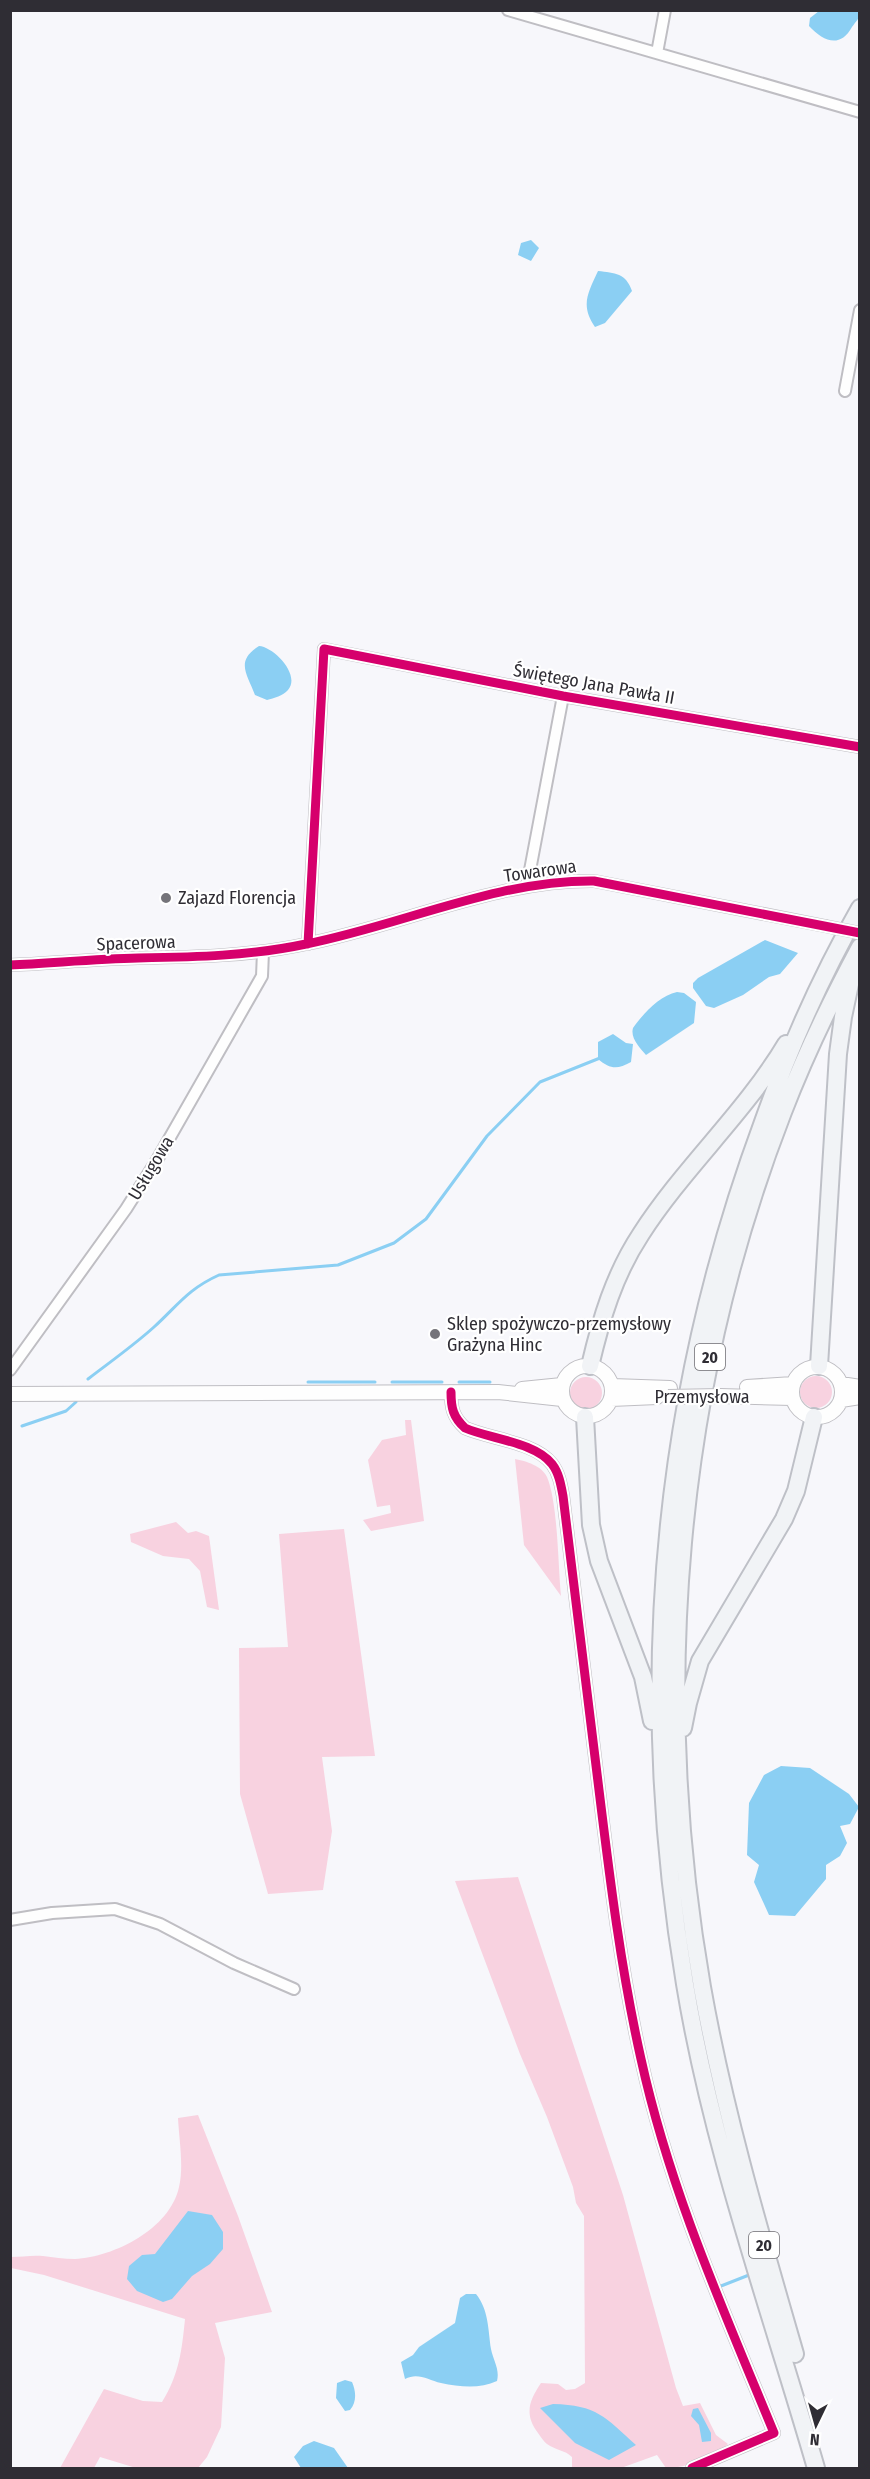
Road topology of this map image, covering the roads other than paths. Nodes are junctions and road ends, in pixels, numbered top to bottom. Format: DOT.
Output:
graph roads {
  1 [pos="508,10"];
  2 [pos="665,10"];
  3 [pos="657,54"];
  4 [pos="860,112"];
  5 [pos="860,310"];
  6 [pos="845,391"];
  7 [pos="564,696"];
  8 [pos="860,747"];
  9 [pos="527,886"];
  10 [pos="860,908"];
  11 [pos="860,933"];
  12 [pos="308,944"];
  13 [pos="860,947"];
  14 [pos="263,952"];
  15 [pos="852,962"];
  16 [pos="10,965"];
  17 [pos="802,1025"];
  18 [pos="590,1366"];
  19 [pos="819,1366"];
  20 [pos="10,1370"];
  21 [pos="841,1384"];
  22 [pos="860,1387"];
  23 [pos="792,1391"];
  24 [pos="451,1392"];
  25 [pos="562,1392"];
  26 [pos="612,1392"];
  27 [pos="10,1394"];
  28 [pos="860,1397"];
  29 [pos="841,1400"];
  30 [pos="585,1417"];
  31 [pos="814,1417"];
  32 [pos="670,1779"];
  33 [pos="10,1920"];
  34 [pos="294,1989"];
  35 [pos="692,2469"];
  36 [pos="816,2469"];
  37 [pos="827,2469"];
  1 -- 3 [label="street"];
  2 -- 3 [label="street"];
  3 -- 4 [label="street"];
  5 -- 6 [label="street"];
  7 -- 8 [label="street, Świętego Jana Pawła II"];
  7 -- 9 [label="street, Towarowa"];
  7 -- 12 [label="street, Świętego Jana Pawła II"];
  9 -- 11 [label="street, Towarowa, bridge"];
  9 -- 12 [label="street, Towarowa"];
  10 -- 17 [label="main road, 20"];
  12 -- 14 [label="street, Towarowa"];
  13 -- 15 [label="main road, 20"];
  14 -- 16 [label="street, Spacerowa"];
  14 -- 20 [label="street, Usługowa"];
  15 -- 19 [label="main road"];
  15 -- 32 [label="main road, 20"];
  17 -- 18 [label="main road"];
  17 -- 32 [label="main road, 20"];
  18 -- 25 [label="main road"];
  18 -- 26 [label="main road"];
  19 -- 21 [label="main road"];
  19 -- 23 [label="main road"];
  21 -- 22 [label="main road"];
  21 -- 29 [label="main road"];
  23 -- 26 [label="main road, Przemysłowa"];
  23 -- 31 [label="main road"];
  24 -- 25 [label="main road"];
  24 -- 27 [label="main road"];
  24 -- 35 [label="street"];
  25 -- 30 [label="main road"];
  26 -- 30 [label="main road"];
  28 -- 29 [label="main road"];
  29 -- 31 [label="main road"];
  30 -- 32 [label="main road"];
  31 -- 32 [label="main road"];
  32 -- 36 [label="main road, 20"];
  32 -- 37 [label="main road, 20"];
  33 -- 34 [label="street"];
}
